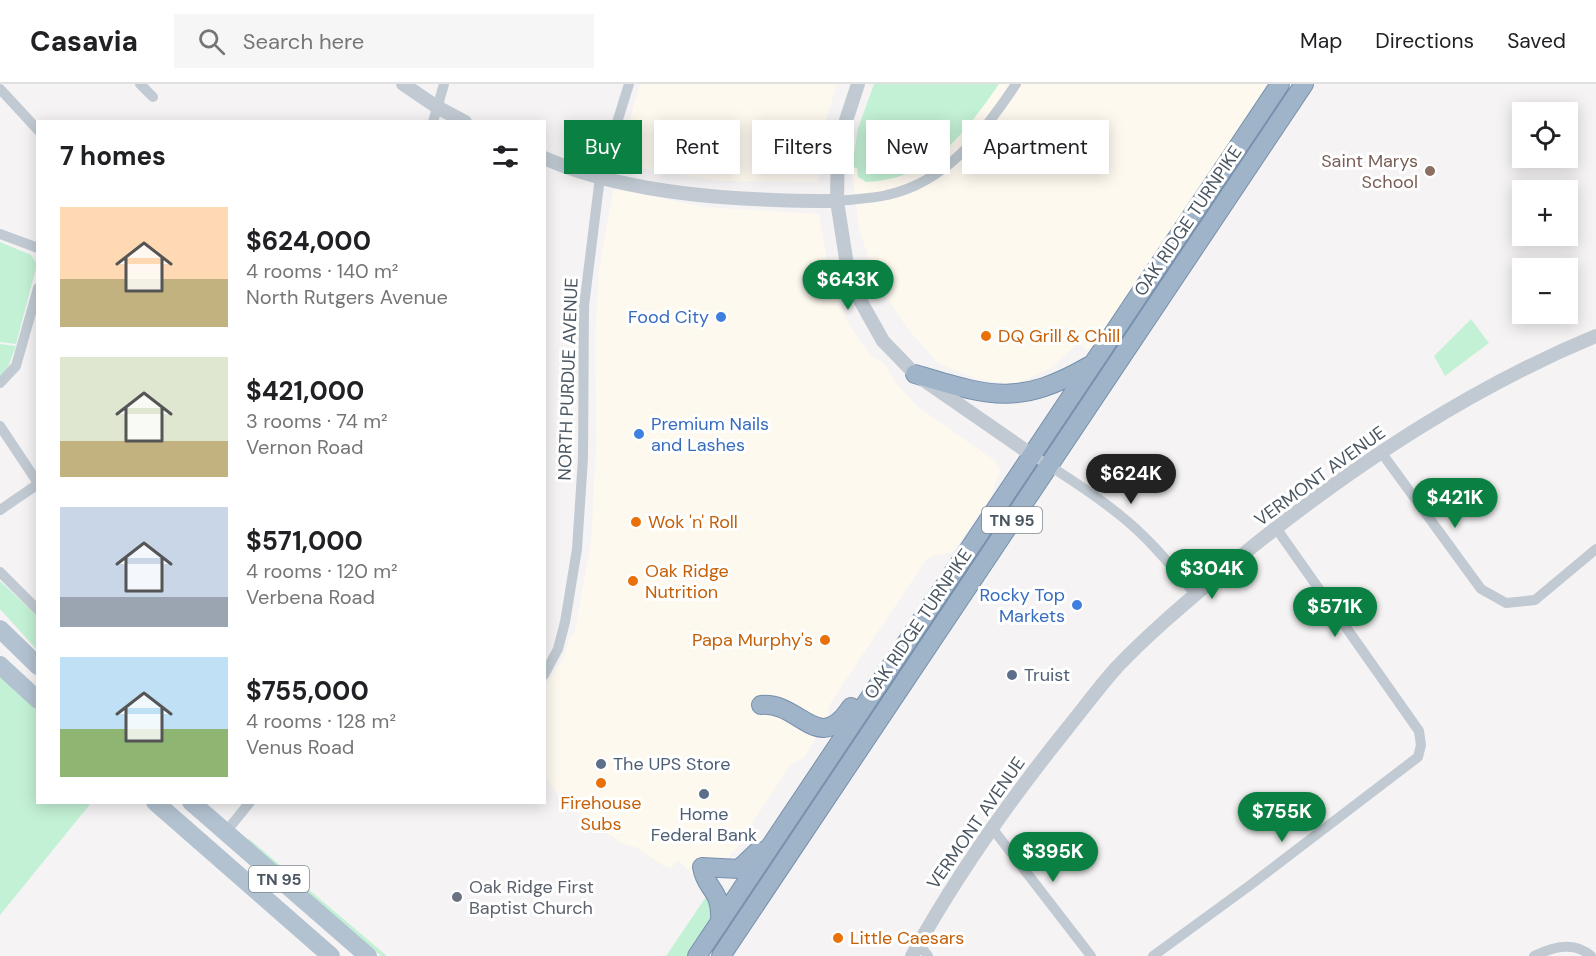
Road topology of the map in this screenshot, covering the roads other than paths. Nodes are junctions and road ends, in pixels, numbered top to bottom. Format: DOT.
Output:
graph roads {
  1 [pos="141,84"];
  2 [pos="403,84"];
  3 [pos="444,84"];
  4 [pos="629,84"];
  5 [pos="858,84"];
  6 [pos="1016,84"];
  7 [pos="1280,84"];
  8 [pos="1304,84"];
  9 [pos="0,89"];
  10 [pos="153,97"];
  11 [pos="437,107"];
  12 [pos="434,120"];
  13 [pos="461,120"];
  14 [pos="36,128"];
  15 [pos="546,159"];
  16 [pos="600,177"];
  17 [pos="837,201"];
  18 [pos="0,234"];
  19 [pos="36,247"];
  20 [pos="36,295"];
  21 [pos="1596,336"];
  22 [pos="1093,363"];
  23 [pos="915,374"];
  24 [pos="0,383"];
  25 [pos="0,426"];
  26 [pos="1381,452"];
  27 [pos="1032,455"];
  28 [pos="1048,465"];
  29 [pos="36,480"];
  30 [pos="36,484"];
  31 [pos="0,510"];
  32 [pos="1276,528"];
  33 [pos="1596,549"];
  34 [pos="0,572"];
  35 [pos="1195,594"];
  36 [pos="36,608"];
  37 [pos="921,619"];
  38 [pos="0,629"];
  39 [pos="36,664"];
  40 [pos="0,665"];
  41 [pos="546,671"];
  42 [pos="36,698"];
  43 [pos="761,705"];
  44 [pos="157,804"];
  45 [pos="193,804"];
  46 [pos="248,804"];
  47 [pos="992,828"];
  48 [pos="780,831"];
  49 [pos="225,832"];
  50 [pos="212,852"];
  51 [pos="720,922"];
  52 [pos="916,950"];
  53 [pos="331,956"];
  54 [pos="368,956"];
  55 [pos="697,956"];
  56 [pos="721,956"];
  57 [pos="928,956"];
  58 [pos="1091,956"];
  59 [pos="1153,956"];
  60 [pos="1534,956"];
  61 [pos="1591,956"];
  1 -- 10 [label="street"];
  2 -- 11 [label="street"];
  3 -- 11 [label="street"];
  4 -- 16 [label="street, NORTH PURDUE AVENUE"];
  5 -- 17 [label="street"];
  6 -- 17 [label="street"];
  7 -- 22 [label="highway, OAK RIDGE TURNPIKE / TN 95"];
  8 -- 28 [label="highway, OAK RIDGE TURNPIKE / TN 95"];
  9 -- 14 [label="street"];
  11 -- 12 [label="street"];
  11 -- 13 [label="street"];
  15 -- 16 [label="street"];
  16 -- 17 [label="street"];
  16 -- 41 [label="street, NORTH PURDUE AVENUE"];
  17 -- 23 [label="street"];
  18 -- 19 [label="street"];
  20 -- 24 [label="street"];
  21 -- 26 [label="street, VERMONT AVENUE"];
  22 -- 23 [label="highway"];
  22 -- 27 [label="highway, OAK RIDGE TURNPIKE / TN 95"];
  23 -- 27 [label="street"];
  25 -- 29 [label="street"];
  26 -- 32 [label="street, VERMONT AVENUE"];
  26 -- 33 [label="street"];
  27 -- 28 [label="street"];
  27 -- 37 [label="highway, OAK RIDGE TURNPIKE / TN 95"];
  28 -- 35 [label="street"];
  28 -- 56 [label="highway, OAK RIDGE TURNPIKE / TN 95"];
  30 -- 31 [label="street"];
  32 -- 35 [label="street, VERMONT AVENUE"];
  32 -- 59 [label="street"];
  34 -- 36 [label="street"];
  35 -- 47 [label="street, VERMONT AVENUE"];
  37 -- 43 [label="highway"];
  37 -- 48 [label="highway, OAK RIDGE TURNPIKE / TN 95"];
  38 -- 39 [label="main road"];
  40 -- 42 [label="main road"];
  44 -- 50 [label="main road, TN 95"];
  45 -- 49 [label="main road, TN 95"];
  46 -- 49 [label="street"];
  47 -- 52 [label="street, VERMONT AVENUE"];
  47 -- 58 [label="street"];
  48 -- 51 [label="highway, OAK RIDGE TURNPIKE / TN 95"];
  48 -- 51 [label="highway"];
  49 -- 50 [label="main road"];
  49 -- 54 [label="main road, TN 95"];
  50 -- 53 [label="main road, TN 95"];
  51 -- 55 [label="highway, OAK RIDGE TURNPIKE / TN 95"];
  52 -- 57 [label="street"];
  60 -- 61 [label="street"];
}
